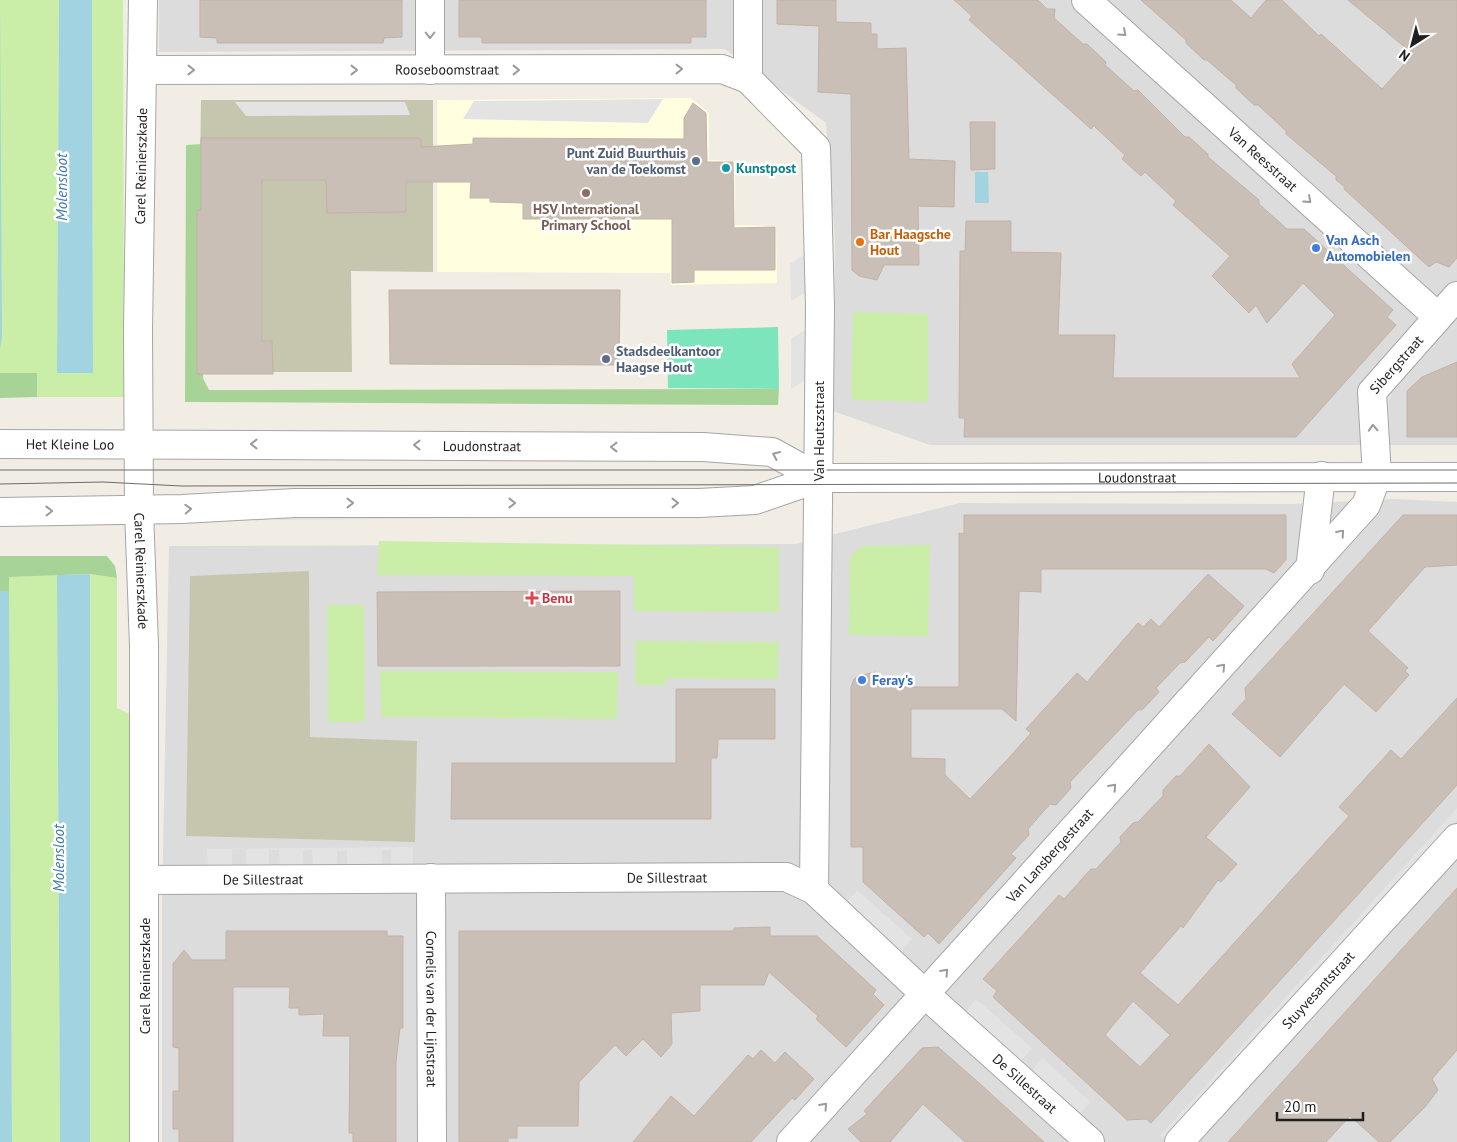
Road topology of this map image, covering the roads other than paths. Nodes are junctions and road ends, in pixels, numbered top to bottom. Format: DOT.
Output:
graph roads {
  1 [pos="143,0"];
  2 [pos="430,0"];
  3 [pos="748,0"];
  4 [pos="1086,0"];
  5 [pos="142,70"];
  6 [pos="430,70"];
  7 [pos="748,78"];
  8 [pos="1457,296"];
  9 [pos="1438,317"];
  10 [pos="0,444"];
  11 [pos="139,444"];
  12 [pos="1321,476"];
  13 [pos="1377,476"];
  14 [pos="1457,477"];
  15 [pos="819,478"];
  16 [pos="139,510"];
  17 [pos="0,512"];
  18 [pos="1310,570"];
  19 [pos="1457,838"];
  20 [pos="431,878"];
  21 [pos="145,880"];
  22 [pos="814,890"];
  23 [pos="925,994"];
  24 [pos="144,1142"];
  25 [pos="432,1142"];
  26 [pos="791,1142"];
  27 [pos="1090,1142"];
  28 [pos="1179,1142"];
  1 -- 5 [label="street, Carel Reinierszkade"];
  2 -- 6 [label="street, one-way"];
  3 -- 7 [label="street"];
  4 -- 9 [label="street, Van Reesstraat, one-way"];
  5 -- 6 [label="street, Rooseboomstraat, one-way"];
  5 -- 11 [label="street, Carel Reinierszkade"];
  6 -- 7 [label="street, Rooseboomstraat, one-way"];
  7 -- 15 [label="street, Van Heutszstraat"];
  8 -- 9 [label="street, Sibergstraat"];
  13 -- 9 [label="street, Sibergstraat, one-way"];
  10 -- 11 [label="street, Het Kleine Loo"];
  15 -- 11 [label="street, Loudonstraat, one-way"];
  11 -- 16 [label="street, Carel Reinierszkade"];
  12 -- 13 [label="street, Loudonstraat"];
  12 -- 15 [label="street, Loudonstraat"];
  12 -- 18 [label="street"];
  13 -- 14 [label="street, Loudonstraat"];
  18 -- 13 [label="street, Van Lansbergestraat, one-way"];
  16 -- 15 [label="street, Loudonstraat, one-way"];
  15 -- 22 [label="street, Van Heutszstraat"];
  17 -- 16 [label="street, one-way"];
  16 -- 21 [label="street, Carel Reinierszkade"];
  23 -- 18 [label="street, Van Lansbergestraat, one-way"];
  19 -- 28 [label="street, Stuyvesantstraat"];
  20 -- 21 [label="street, De Sillestraat"];
  20 -- 22 [label="street, De Sillestraat"];
  20 -- 25 [label="street, Cornelis van der Lijnstraat"];
  21 -- 24 [label="street, Carel Reinierszkade"];
  22 -- 23 [label="street, De Sillestraat"];
  26 -- 23 [label="street, Van Lansbergestraat, one-way"];
  23 -- 27 [label="street, De Sillestraat"];
}
